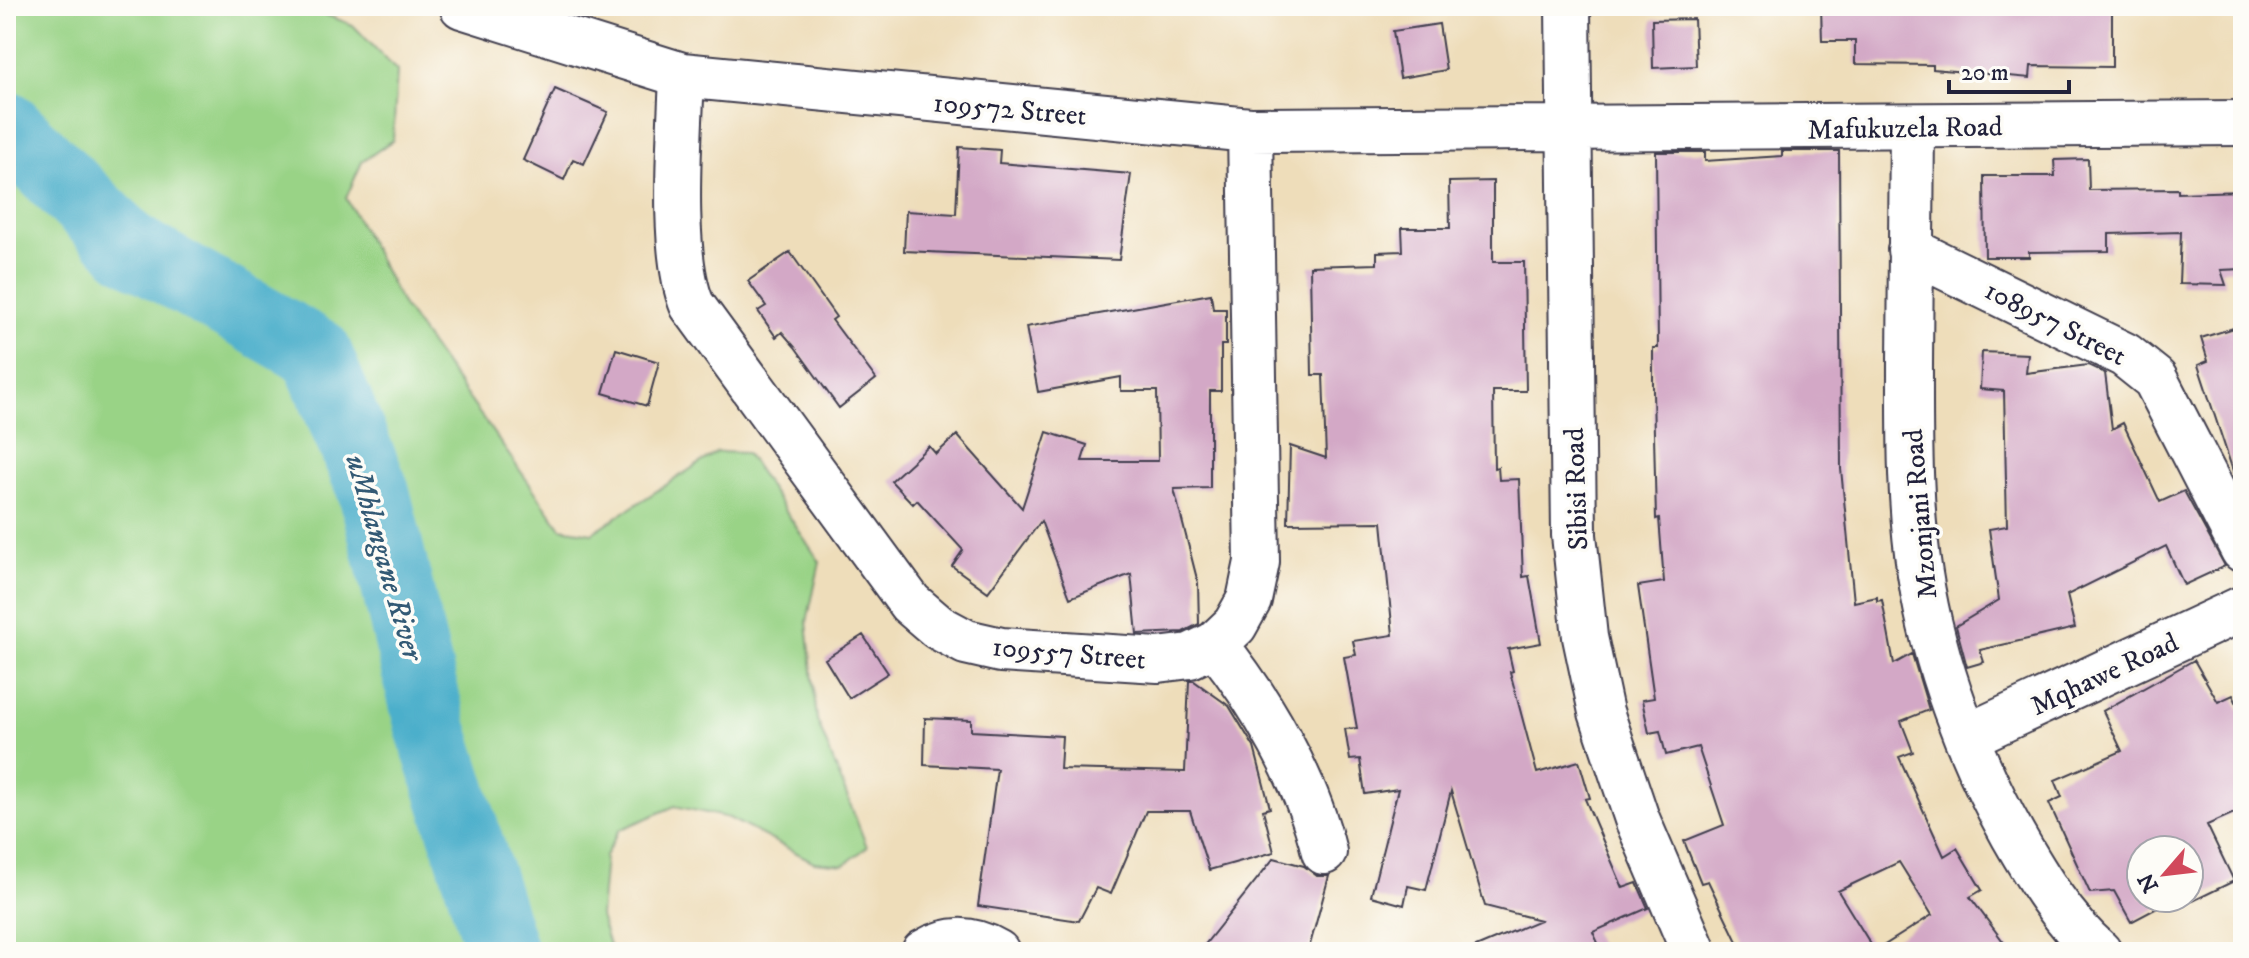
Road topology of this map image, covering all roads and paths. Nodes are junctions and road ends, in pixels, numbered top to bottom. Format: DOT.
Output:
graph roads {
  1 [pos="462,6"];
  2 [pos="1568,6"];
  3 [pos="682,75"];
  4 [pos="2243,123"];
  5 [pos="1912,126"];
  6 [pos="1250,130"];
  7 [pos="1568,130"];
  8 [pos="1910,250"];
  9 [pos="2243,550"];
  10 [pos="2243,608"];
  11 [pos="1215,644"];
  12 [pos="1966,737"];
  13 [pos="1324,852"];
  14 [pos="924,952"];
  15 [pos="997,952"];
  16 [pos="1694,952"];
  17 [pos="2099,952"];
  1 -- 3 [label="street, 109572 Street"];
  2 -- 7 [label="street, Sibisi Road"];
  3 -- 6 [label="street, 109572 Street"];
  3 -- 11 [label="street, 109557 Street"];
  4 -- 5 [label="street, Mafukuzela Road"];
  5 -- 7 [label="street, Mafukuzela Road"];
  5 -- 8 [label="street, Mzonjani Road"];
  6 -- 7 [label="street, 109572 Street"];
  6 -- 11 [label="street, 109557 Street"];
  7 -- 16 [label="street, Sibisi Road"];
  8 -- 9 [label="street, 108957 Street"];
  8 -- 12 [label="street, Mzonjani Road"];
  10 -- 12 [label="street, Mqhawe Road"];
  11 -- 13 [label="street"];
  12 -- 17 [label="street, Mzonjani Road"];
  14 -- 15 [label="street"];
}
